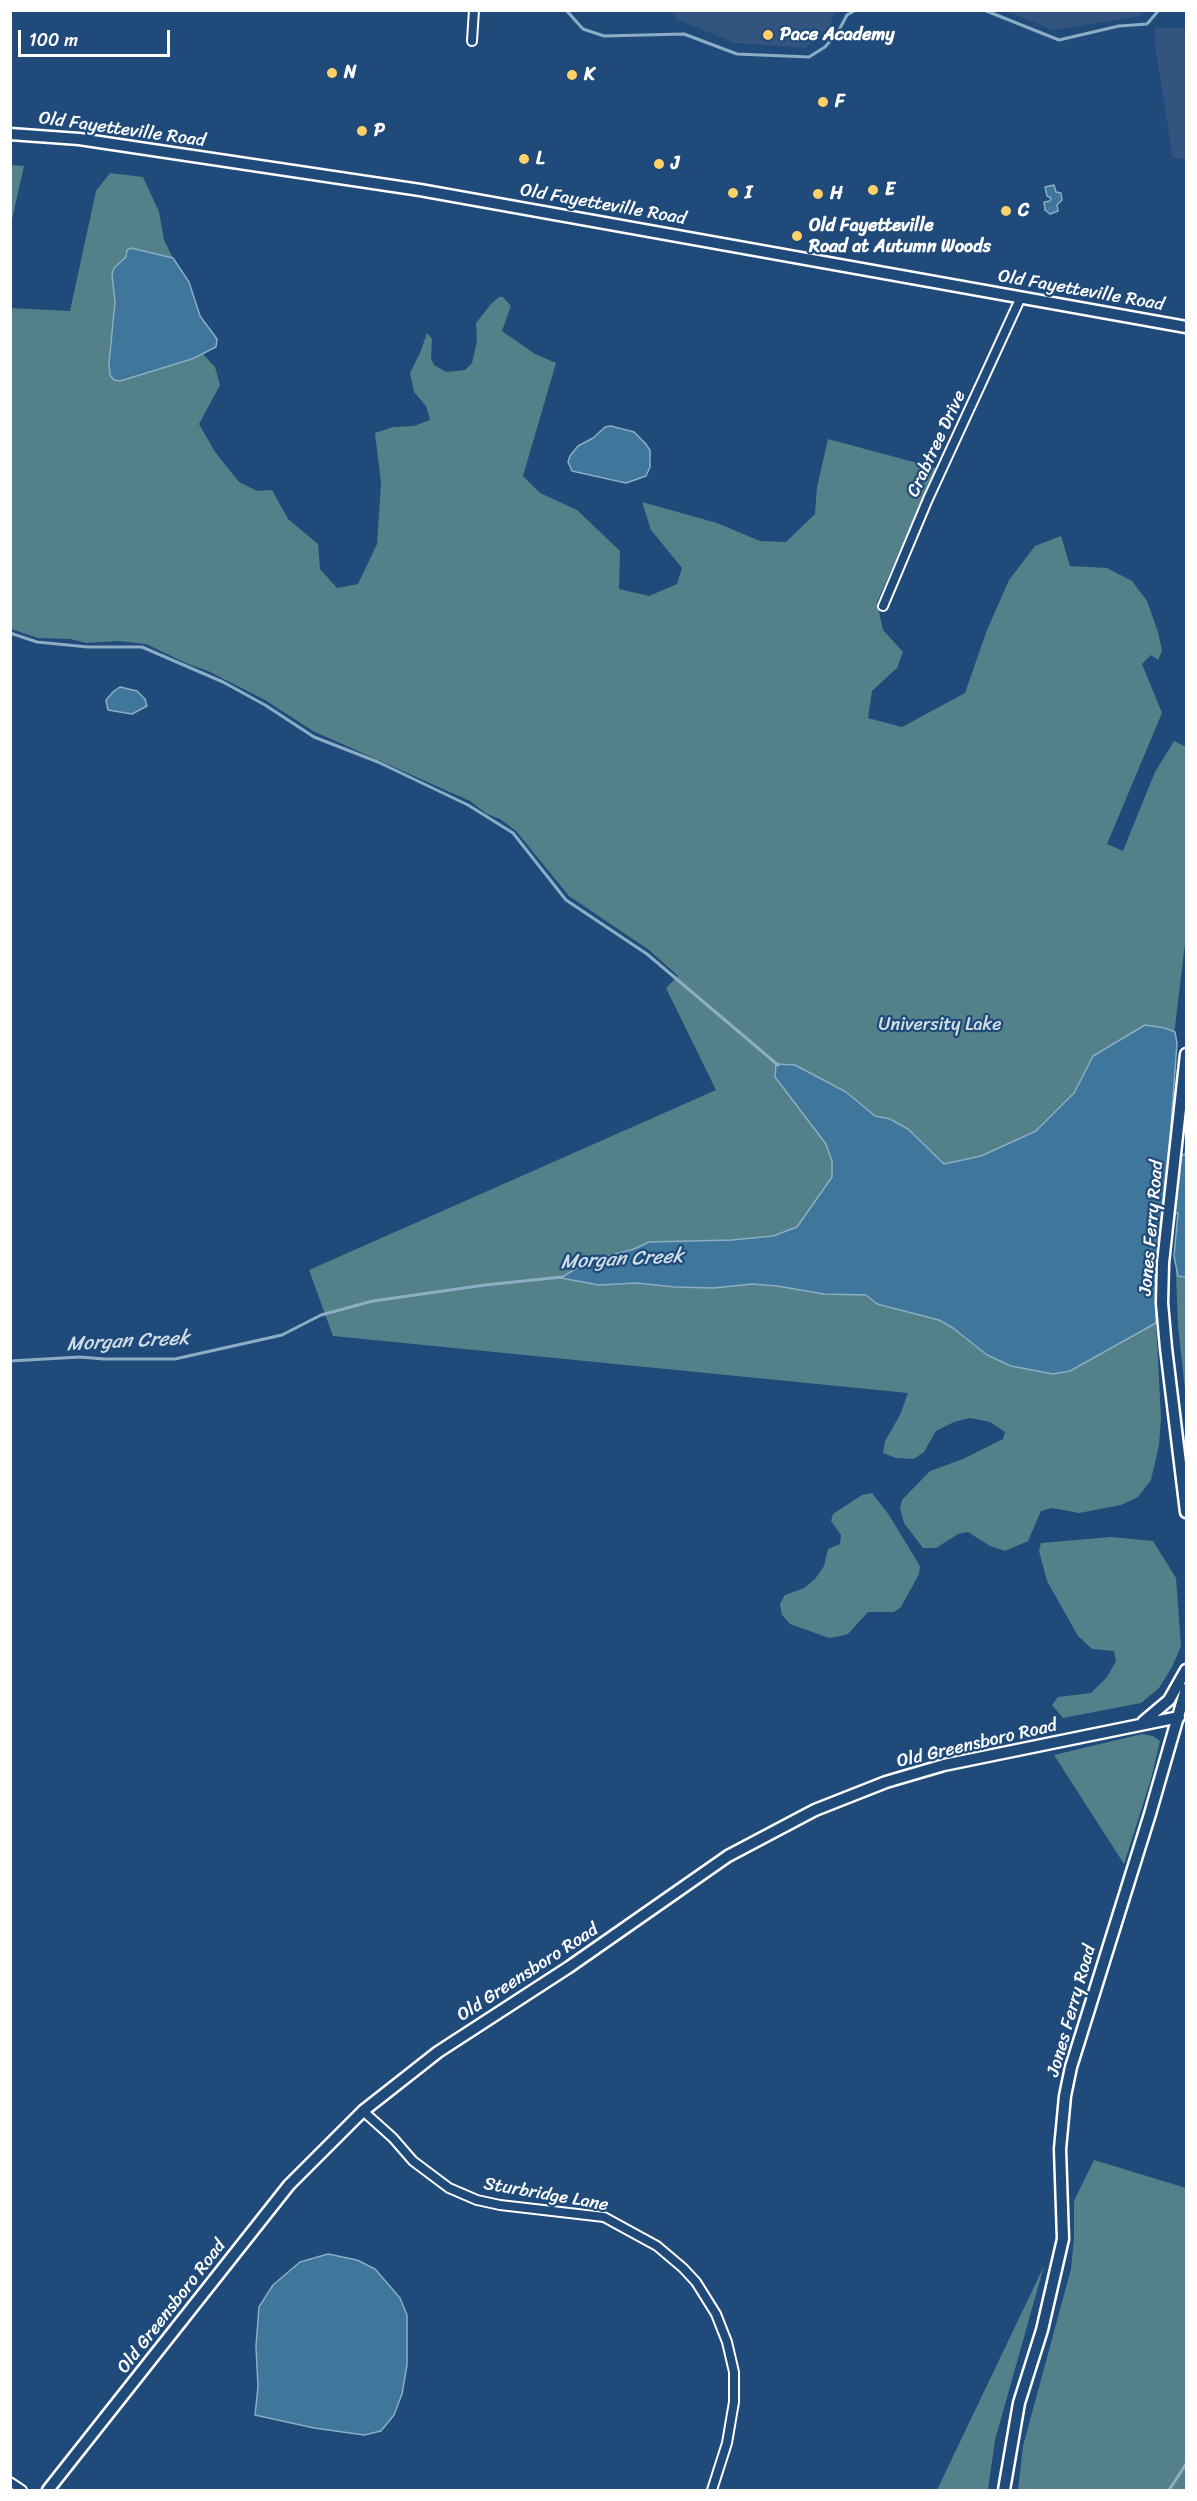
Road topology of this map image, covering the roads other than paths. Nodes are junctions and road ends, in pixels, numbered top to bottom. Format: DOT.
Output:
graph roads {
  1 [pos="474,10"];
  2 [pos="472,41"];
  3 [pos="10,134"];
  4 [pos="1022,297"];
  5 [pos="1186,327"];
  6 [pos="882,606"];
  7 [pos="1186,1054"];
  8 [pos="1186,1512"];
  9 [pos="1186,1670"];
  10 [pos="1186,1689"];
  11 [pos="1179,1717"];
  12 [pos="1139,1725"];
  13 [pos="363,2110"];
  14 [pos="10,2482"];
  15 [pos="22,2490"];
  16 [pos="48,2490"];
  17 [pos="712,2490"];
  18 [pos="1004,2490"];
  1 -- 2 [label="street"];
  3 -- 4 [label="street, Old Fayetteville Road"];
  4 -- 5 [label="street, Old Fayetteville Road"];
  4 -- 6 [label="street, Crabtree Drive"];
  7 -- 8 [label="street, Jones Ferry Road"];
  9 -- 12 [label="street"];
  10 -- 11 [label="street, Jones Ferry Road"];
  11 -- 12 [label="street, Old Greensboro Road"];
  11 -- 18 [label="street, Jones Ferry Road"];
  12 -- 13 [label="street, Old Greensboro Road"];
  13 -- 16 [label="street, Old Greensboro Road"];
  13 -- 17 [label="street, Sturbridge Lane"];
  14 -- 15 [label="street"];
}
